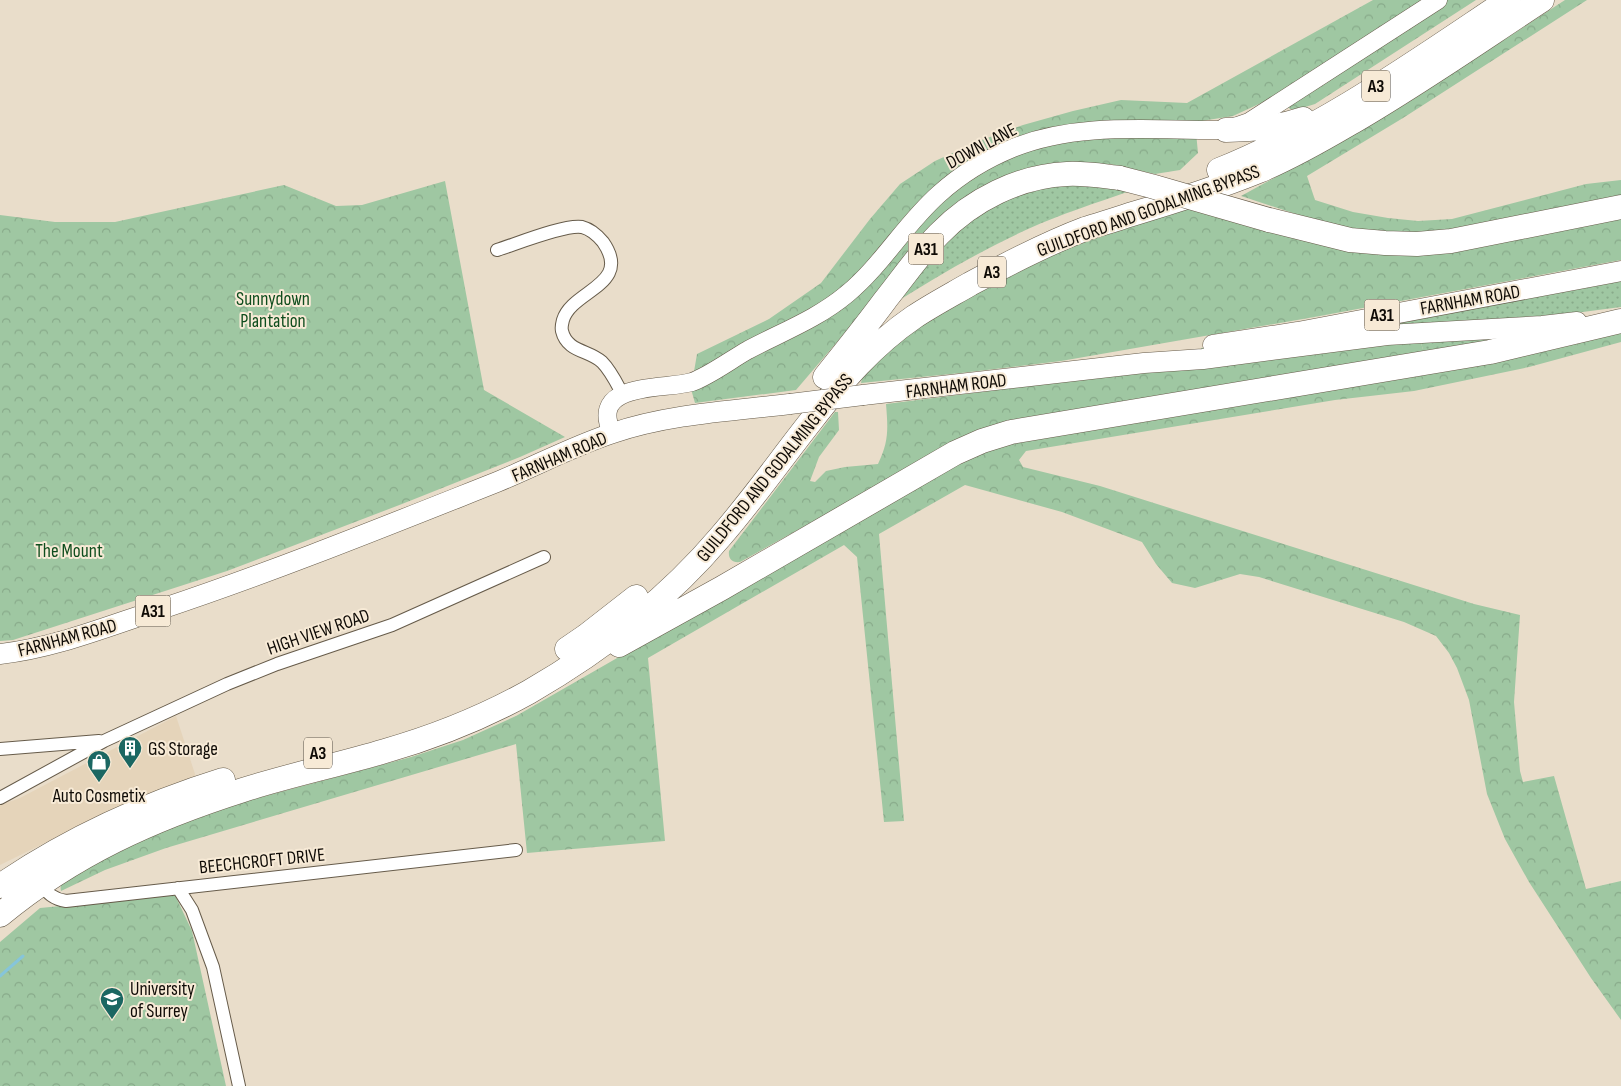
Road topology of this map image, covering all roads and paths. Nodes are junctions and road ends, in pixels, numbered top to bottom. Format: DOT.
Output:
graph roads {
  1 [pos="1438,0"];
  2 [pos="1508,0"];
  3 [pos="1542,0"];
  4 [pos="1425,54"];
  5 [pos="1226,130"];
  6 [pos="1621,207"];
  7 [pos="497,250"];
  8 [pos="1621,271"];
  9 [pos="1621,316"];
  10 [pos="1621,321"];
  11 [pos="1144,363"];
  12 [pos="825,377"];
  13 [pos="622,394"];
  14 [pos="612,433"];
  15 [pos="544,557"];
  16 [pos="0,654"];
  17 [pos="550,678"];
  18 [pos="104,741"];
  19 [pos="55,745"];
  20 [pos="0,749"];
  21 [pos="60,765"];
  22 [pos="0,798"];
  23 [pos="516,850"];
  24 [pos="34,875"];
  25 [pos="0,886"];
  26 [pos="178,888"];
  27 [pos="0,915"];
  28 [pos="240,1086"];
  1 -- 5 [label="street, DOWN LANE"];
  2 -- 4 [label="highway, GUILDFORD AND GODALMING BYPASS / A3"];
  3 -- 17 [label="highway, GUILDFORD AND GODALMING BYPASS / A3"];
  4 -- 5 [label="highway"];
  4 -- 12 [label="highway, GUILDFORD AND GODALMING BYPASS / A3"];
  5 -- 13 [label="street, DOWN LANE"];
  6 -- 12 [label="highway, A31, bridge"];
  7 -- 13 [label="street"];
  8 -- 11 [label="main road, FARNHAM ROAD / A31"];
  9 -- 11 [label="main road, FARNHAM ROAD / A31"];
  10 -- 17 [label="highway, A3"];
  11 -- 14 [label="main road, FARNHAM ROAD / A31, bridge"];
  12 -- 24 [label="highway, GUILDFORD AND GODALMING BYPASS / A3"];
  13 -- 14 [label="street"];
  14 -- 16 [label="main road, FARNHAM ROAD / A31"];
  15 -- 18 [label="street, HIGH VIEW ROAD"];
  17 -- 24 [label="highway, GUILDFORD AND GODALMING BYPASS / A3"];
  18 -- 19 [label="street, HIGH VIEW ROAD"];
  18 -- 21 [label="street, HIGH VIEW ROAD"];
  19 -- 20 [label="street, HIGH VIEW ROAD"];
  19 -- 21 [label="street"];
  21 -- 22 [label="street, HIGH VIEW ROAD"];
  23 -- 26 [label="street, BEECHCROFT DRIVE"];
  24 -- 25 [label="highway, GUILDFORD AND GODALMING BYPASS / A3"];
  24 -- 26 [label="street, BEECHCROFT DRIVE"];
  24 -- 27 [label="highway, GUILDFORD AND GODALMING BYPASS / A3"];
  26 -- 28 [label="street"];
}
